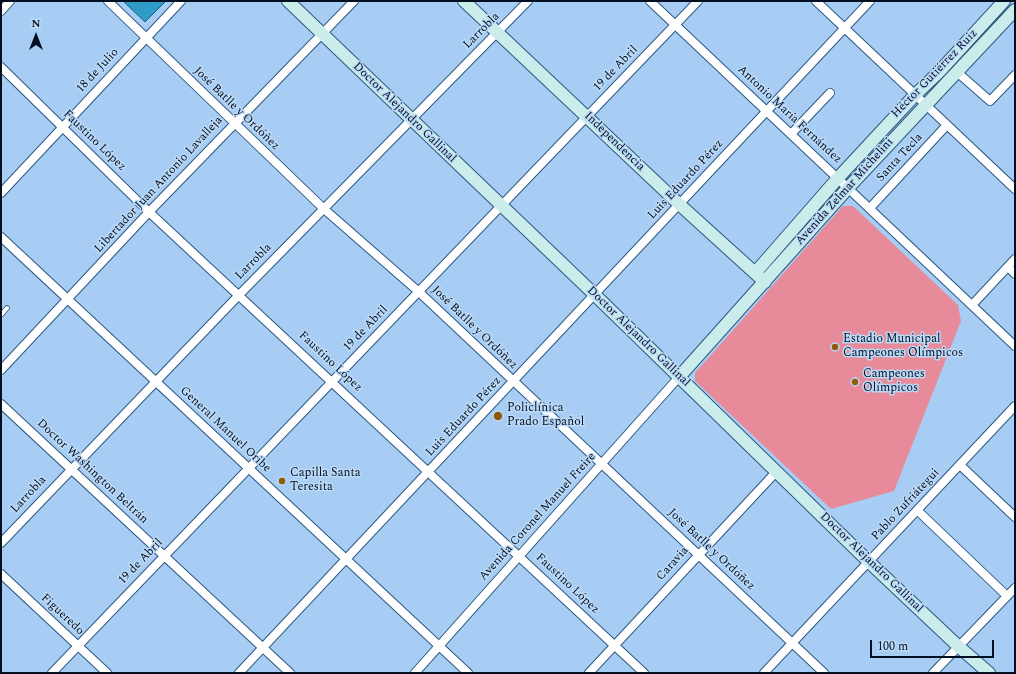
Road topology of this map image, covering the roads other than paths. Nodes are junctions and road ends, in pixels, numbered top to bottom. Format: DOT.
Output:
graph roads {
  1 [pos="10,1"];
  2 [pos="108,1"];
  3 [pos="181,1"];
  4 [pos="288,1"];
  5 [pos="354,1"];
  6 [pos="464,1"];
  7 [pos="528,1"];
  8 [pos="650,1"];
  9 [pos="698,1"];
  10 [pos="816,1"];
  11 [pos="870,1"];
  12 [pos="1004,1"];
  13 [pos="1015,10"];
  14 [pos="1,11"];
  15 [pos="675,25"];
  16 [pos="845,28"];
  17 [pos="497,32"];
  18 [pos="321,33"];
  19 [pos="145,38"];
  20 [pos="955,53"];
  21 [pos="1,67"];
  22 [pos="939,72"];
  23 [pos="957,72"];
  24 [pos="1015,75"];
  25 [pos="830,93"];
  26 [pos="916,94"];
  27 [pos="925,104"];
  28 [pos="767,111"];
  29 [pos="587,116"];
  30 [pos="411,120"];
  31 [pos="234,123"];
  32 [pos="947,125"];
  33 [pos="63,127"];
  34 [pos="791,134"];
  35 [pos="838,178"];
  36 [pos="848,188"];
  37 [pos="1015,189"];
  38 [pos="1,194"];
  39 [pos="680,205"];
  40 [pos="501,206"];
  41 [pos="870,208"];
  42 [pos="324,209"];
  43 [pos="149,212"];
  44 [pos="1,237"];
  45 [pos="1015,259"];
  46 [pos="1008,267"];
  47 [pos="754,273"];
  48 [pos="1015,274"];
  49 [pos="765,282"];
  50 [pos="418,292"];
  51 [pos="239,295"];
  52 [pos="595,295"];
  53 [pos="68,299"];
  54 [pos="972,304"];
  55 [pos="6,308"];
  56 [pos="1,315"];
  57 [pos="1015,346"];
  58 [pos="1,370"];
  59 [pos="679,377"];
  60 [pos="155,381"];
  61 [pos="333,381"];
  62 [pos="513,382"];
  63 [pos="1,404"];
  64 [pos="1015,406"];
  65 [pos="602,464"];
  66 [pos="960,465"];
  67 [pos="249,468"];
  68 [pos="71,469"];
  69 [pos="430,472"];
  70 [pos="776,472"];
  71 [pos="917,510"];
  72 [pos="1015,517"];
  73 [pos="1,543"];
  74 [pos="698,554"];
  75 [pos="163,556"];
  76 [pos="519,556"];
  77 [pos="346,560"];
  78 [pos="869,562"];
  79 [pos="1,574"];
  80 [pos="1015,588"];
  81 [pos="1007,596"];
  82 [pos="792,644"];
  83 [pos="78,646"];
  84 [pos="439,646"];
  85 [pos="615,646"];
  86 [pos="958,646"];
  87 [pos="262,648"];
  88 [pos="52,673"];
  89 [pos="107,673"];
  90 [pos="239,673"];
  91 [pos="290,673"];
  92 [pos="415,673"];
  93 [pos="468,673"];
  94 [pos="589,673"];
  95 [pos="644,673"];
  96 [pos="764,673"];
  97 [pos="824,673"];
  98 [pos="933,673"];
  99 [pos="989,673"];
  1 -- 14 [label="street"];
  2 -- 19 [label="street, José Batlle y Ordóñez"];
  3 -- 19 [label="street, 18 de Julio"];
  4 -- 18 [label="street, Doctor Alejandro Gallinal"];
  5 -- 18 [label="street, Libertador Juan Antonio Lavalleja"];
  6 -- 17 [label="street, Independencia"];
  7 -- 17 [label="street, Larrobla"];
  8 -- 15 [label="street, Antonio María Fernández"];
  9 -- 15 [label="street, 19 de Abril"];
  10 -- 16 [label="street"];
  11 -- 16 [label="street, Luis Eduardo Pérez"];
  12 -- 20 [label="street, Héctor Gutiérrez Ruiz"];
  13 -- 23 [label="street, Avenida Zelmar Michelini"];
  15 -- 28 [label="street, Antonio María Fernández"];
  15 -- 29 [label="street, 19 de Abril"];
  16 -- 26 [label="street"];
  16 -- 28 [label="street, Luis Eduardo Pérez"];
  17 -- 29 [label="street, Independencia"];
  17 -- 30 [label="street, Larrobla"];
  18 -- 30 [label="street, Doctor Alejandro Gallinal"];
  18 -- 31 [label="street, Libertador Juan Antonio Lavalleja"];
  19 -- 31 [label="street, José Batlle y Ordóñez"];
  19 -- 33 [label="street, 18 de Julio"];
  20 -- 22 [label="street, Héctor Gutiérrez Ruiz"];
  20 -- 23 [label="street"];
  21 -- 33 [label="street, Faustino López"];
  22 -- 23 [label="street"];
  22 -- 26 [label="street, Héctor Gutiérrez Ruiz"];
  23 -- 24 [label="street"];
  23 -- 27 [label="street, Avenida Zelmar Michelini"];
  25 -- 34 [label="street"];
  26 -- 27 [label="street"];
  26 -- 35 [label="street, Héctor Gutiérrez Ruiz"];
  27 -- 32 [label="street"];
  27 -- 36 [label="street, Avenida Zelmar Michelini"];
  28 -- 34 [label="street, Antonio María Fernández"];
  28 -- 39 [label="street, Luis Eduardo Pérez"];
  29 -- 39 [label="street, Independencia"];
  29 -- 40 [label="street, 19 de Abril"];
  30 -- 40 [label="street, Doctor Alejandro Gallinal"];
  30 -- 42 [label="street, Larrobla"];
  31 -- 42 [label="street, José Batlle y Ordóñez"];
  31 -- 43 [label="street, Libertador Juan Antonio Lavalleja"];
  32 -- 37 [label="street"];
  32 -- 41 [label="street, Santa Tecla"];
  33 -- 38 [label="street, 18 de Julio"];
  33 -- 43 [label="street, Faustino López"];
  34 -- 35 [label="street, Antonio María Fernández"];
  35 -- 36 [label="street, Antonio María Fernández"];
  35 -- 47 [label="street, Héctor Gutiérrez Ruiz"];
  36 -- 41 [label="street, Antonio María Fernández"];
  36 -- 49 [label="street, Avenida Zelmar Michelini"];
  39 -- 47 [label="street, Independencia"];
  39 -- 52 [label="street, Luis Eduardo Pérez"];
  40 -- 50 [label="street, 19 de Abril"];
  40 -- 52 [label="street, Doctor Alejandro Gallinal"];
  41 -- 54 [label="street, Antonio María Fernández"];
  42 -- 50 [label="street, José Batlle y Ordóñez"];
  42 -- 51 [label="street, Larrobla"];
  43 -- 51 [label="street, Faustino López"];
  43 -- 53 [label="street, Libertador Juan Antonio Lavalleja"];
  44 -- 53 [label="street, General Manuel Oribe"];
  45 -- 46 [label="street"];
  46 -- 48 [label="street"];
  46 -- 54 [label="street"];
  47 -- 49 [label="street, Independencia"];
  49 -- 59 [label="street, Avenida Zelmar Michelini"];
  50 -- 61 [label="street, 19 de Abril"];
  50 -- 62 [label="street, José Batlle y Ordóñez"];
  51 -- 60 [label="street, Larrobla"];
  51 -- 61 [label="street, Faustino López"];
  52 -- 59 [label="street, Doctor Alejandro Gallinal"];
  52 -- 62 [label="street, Luis Eduardo Pérez"];
  53 -- 58 [label="street, Libertador Juan Antonio Lavalleja"];
  53 -- 60 [label="street, General Manuel Oribe"];
  54 -- 57 [label="street, Antonio María Fernández"];
  55 -- 56 [label="lane"];
  59 -- 65 [label="street, Avenida Coronel Manuel Freire"];
  59 -- 70 [label="street, Doctor Alejandro Gallinal"];
  60 -- 67 [label="street, General Manuel Oribe"];
  60 -- 68 [label="street, Larrobla"];
  61 -- 67 [label="street, 19 de Abril"];
  61 -- 69 [label="street, Faustino López"];
  62 -- 65 [label="street, José Batlle y Ordóñez"];
  62 -- 69 [label="street, Luis Eduardo Pérez"];
  63 -- 68 [label="street, Doctor Washington Beltrán"];
  64 -- 66 [label="street, Pablo Zufriátegui"];
  65 -- 74 [label="street, José Batlle y Ordóñez"];
  65 -- 76 [label="street, Avenida Coronel Manuel Freire"];
  66 -- 71 [label="street, Pablo Zufriátegui"];
  66 -- 72 [label="street"];
  67 -- 75 [label="street, 19 de Abril"];
  67 -- 77 [label="street, General Manuel Oribe"];
  68 -- 73 [label="street, Larrobla"];
  68 -- 75 [label="street, Doctor Washington Beltrán"];
  69 -- 76 [label="street, Faustino López"];
  69 -- 77 [label="street, Luis Eduardo Pérez"];
  70 -- 74 [label="street, Caravia"];
  70 -- 78 [label="street, Doctor Alejandro Gallinal"];
  71 -- 78 [label="street, Pablo Zufriátegui"];
  71 -- 81 [label="street"];
  74 -- 82 [label="street, José Batlle y Ordóñez"];
  74 -- 85 [label="street, Caravia"];
  75 -- 83 [label="street, 19 de Abril"];
  75 -- 87 [label="street, Doctor Washington Beltrán"];
  76 -- 84 [label="street, Avenida Coronel Manuel Freire"];
  76 -- 85 [label="street, Faustino López"];
  77 -- 84 [label="street, General Manuel Oribe"];
  77 -- 87 [label="street, Luis Eduardo Pérez"];
  78 -- 82 [label="street, Pablo Zufriátegui"];
  78 -- 86 [label="street, Doctor Alejandro Gallinal"];
  79 -- 83 [label="street, Figueredo"];
  80 -- 81 [label="street"];
  81 -- 86 [label="street"];
  82 -- 96 [label="street, Pablo Zufriátegui"];
  82 -- 97 [label="street, José Batlle y Ordóñez"];
  83 -- 88 [label="street, 19 de Abril"];
  83 -- 89 [label="street, Figueredo"];
  84 -- 92 [label="street, Avenida Coronel Manuel Freire"];
  84 -- 93 [label="street, General Manuel Oribe"];
  85 -- 94 [label="street, Caravia"];
  85 -- 95 [label="street, Faustino López"];
  86 -- 98 [label="street"];
  86 -- 99 [label="street, Doctor Alejandro Gallinal"];
  87 -- 90 [label="street, Luis Eduardo Pérez"];
  87 -- 91 [label="street, Doctor Washington Beltrán"];
}
